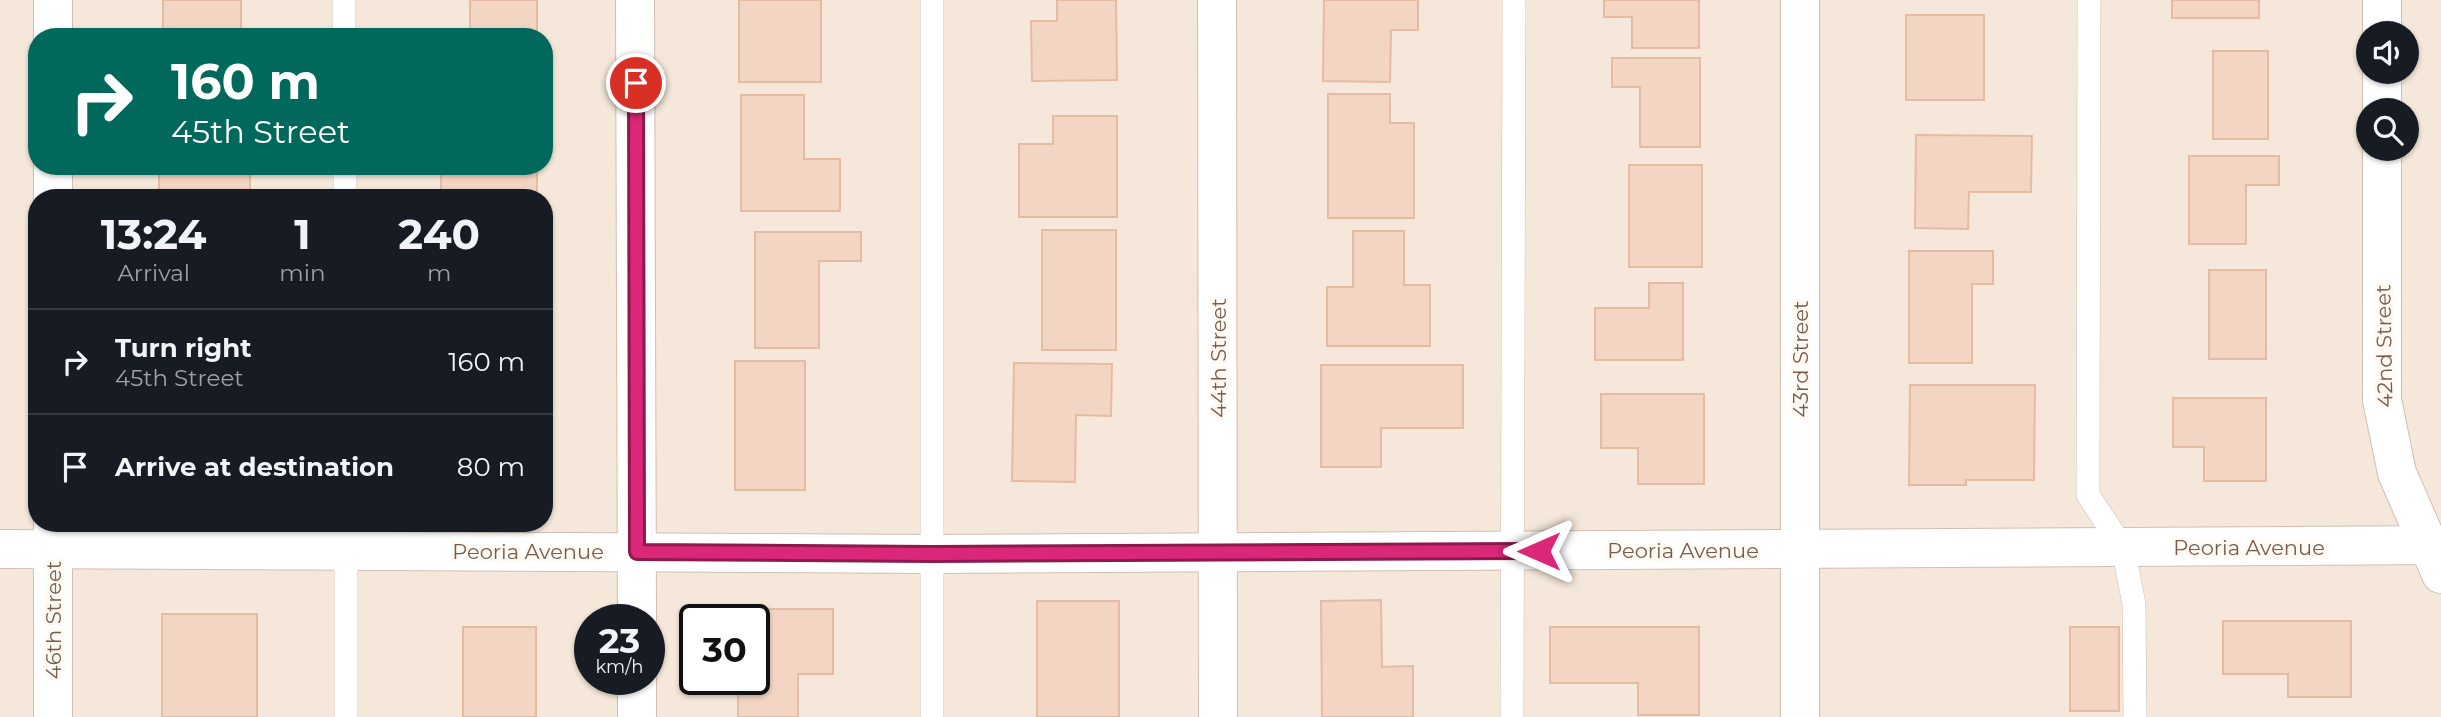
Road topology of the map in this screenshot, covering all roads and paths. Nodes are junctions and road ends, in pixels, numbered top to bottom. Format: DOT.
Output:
graph roads {
  1 [pos="53,0"];
  2 [pos="344,0"];
  3 [pos="635,0"];
  4 [pos="932,0"];
  5 [pos="1217,0"];
  6 [pos="1514,0"];
  7 [pos="1800,0"];
  8 [pos="2089,0"];
  9 [pos="2382,0"];
  10 [pos="2382,21"];
  11 [pos="53,28"];
  12 [pos="344,28"];
  13 [pos="2382,161"];
  14 [pos="53,536"];
  15 [pos="346,537"];
  16 [pos="2123,548"];
  17 [pos="0,549"];
  18 [pos="1800,550"];
  19 [pos="1513,551"];
  20 [pos="637,552"];
  21 [pos="1218,552"];
  22 [pos="932,554"];
  23 [pos="2437,555"];
  24 [pos="637,604"];
  25 [pos="637,695"];
  26 [pos="53,717"];
  27 [pos="346,717"];
  28 [pos="637,717"];
  29 [pos="932,717"];
  30 [pos="1218,717"];
  31 [pos="1512,717"];
  32 [pos="1800,717"];
  33 [pos="2135,717"];
  1 -- 11 [label="street"];
  2 -- 12 [label="lane"];
  3 -- 20 [label="street"];
  4 -- 22 [label="lane"];
  5 -- 21 [label="street, 44th Street"];
  6 -- 19 [label="lane"];
  7 -- 18 [label="street, 43rd Street"];
  8 -- 16 [label="lane"];
  9 -- 10 [label="street"];
  13 -- 23 [label="street, 42nd Street"];
  14 -- 15 [label="street, Peoria Avenue"];
  14 -- 17 [label="street, Peoria Avenue"];
  14 -- 26 [label="street, 46th Street"];
  15 -- 20 [label="street, Peoria Avenue"];
  15 -- 27 [label="lane"];
  16 -- 18 [label="street, Peoria Avenue"];
  16 -- 23 [label="street, Peoria Avenue"];
  16 -- 33 [label="lane"];
  18 -- 19 [label="street, Peoria Avenue"];
  18 -- 32 [label="street, 43rd Street"];
  19 -- 21 [label="street, Peoria Avenue"];
  19 -- 31 [label="lane"];
  20 -- 22 [label="street, Peoria Avenue"];
  20 -- 24 [label="street"];
  21 -- 22 [label="street, Peoria Avenue"];
  21 -- 30 [label="street, 44th Street"];
  22 -- 29 [label="lane"];
  25 -- 28 [label="street"];
}
